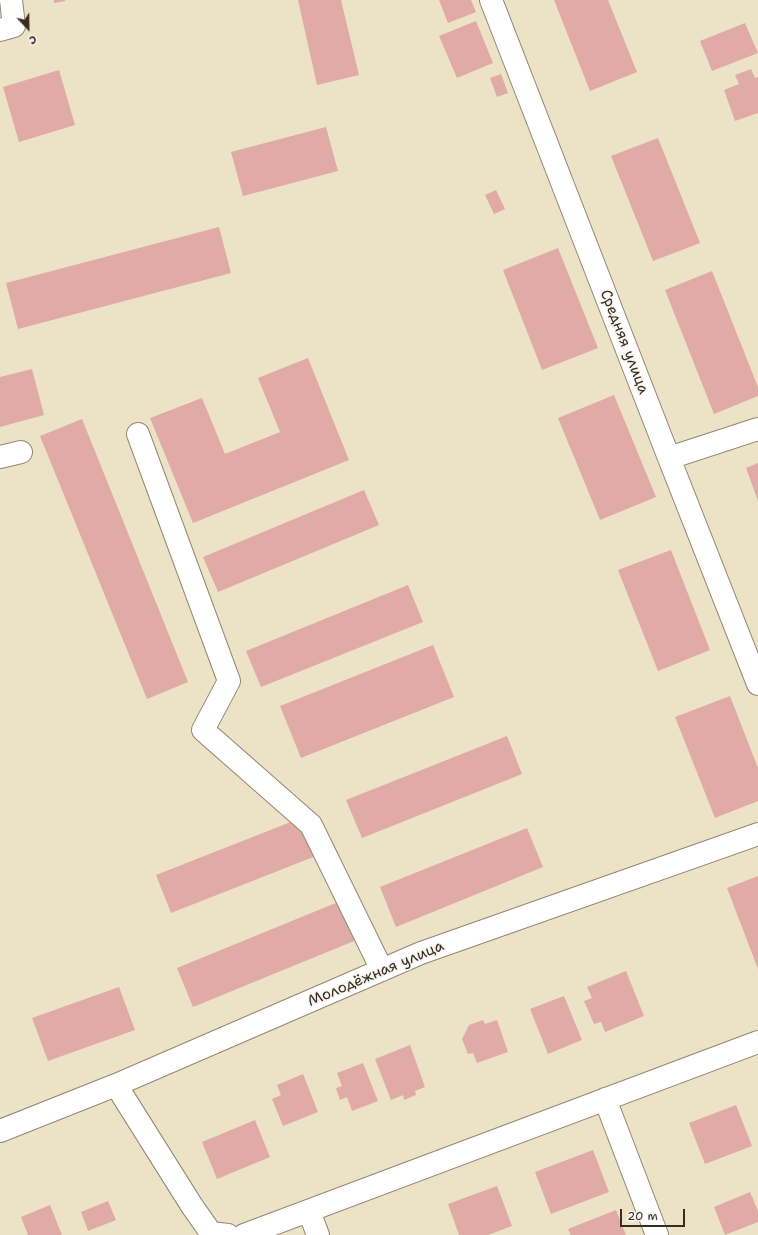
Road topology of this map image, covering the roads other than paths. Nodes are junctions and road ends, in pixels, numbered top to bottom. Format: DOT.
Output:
graph roads {
  1 [pos="11,0"];
  2 [pos="491,0"];
  3 [pos="0,30"];
  4 [pos="758,429"];
  5 [pos="138,434"];
  6 [pos="21,452"];
  7 [pos="0,457"];
  8 [pos="669,458"];
  9 [pos="758,684"];
  10 [pos="758,834"];
  11 [pos="382,970"];
  12 [pos="758,1042"];
  13 [pos="116,1085"];
  14 [pos="605,1099"];
  15 [pos="0,1131"];
  16 [pos="309,1211"];
  17 [pos="228,1235"];
  18 [pos="244,1235"];
  19 [pos="318,1235"];
  20 [pos="657,1235"];
  1 -- 3 [label="street"];
  2 -- 8 [label="street, Средняя улица"];
  4 -- 8 [label="street"];
  5 -- 11 [label="street"];
  6 -- 7 [label="street"];
  8 -- 9 [label="street, Средняя улица"];
  10 -- 11 [label="street, Молодёжная улица"];
  11 -- 13 [label="street, Молодёжная улица"];
  12 -- 14 [label="street"];
  13 -- 15 [label="street, Молодёжная улица"];
  13 -- 17 [label="street"];
  14 -- 16 [label="street"];
  14 -- 20 [label="street"];
  16 -- 18 [label="street"];
  16 -- 19 [label="street"];
}
